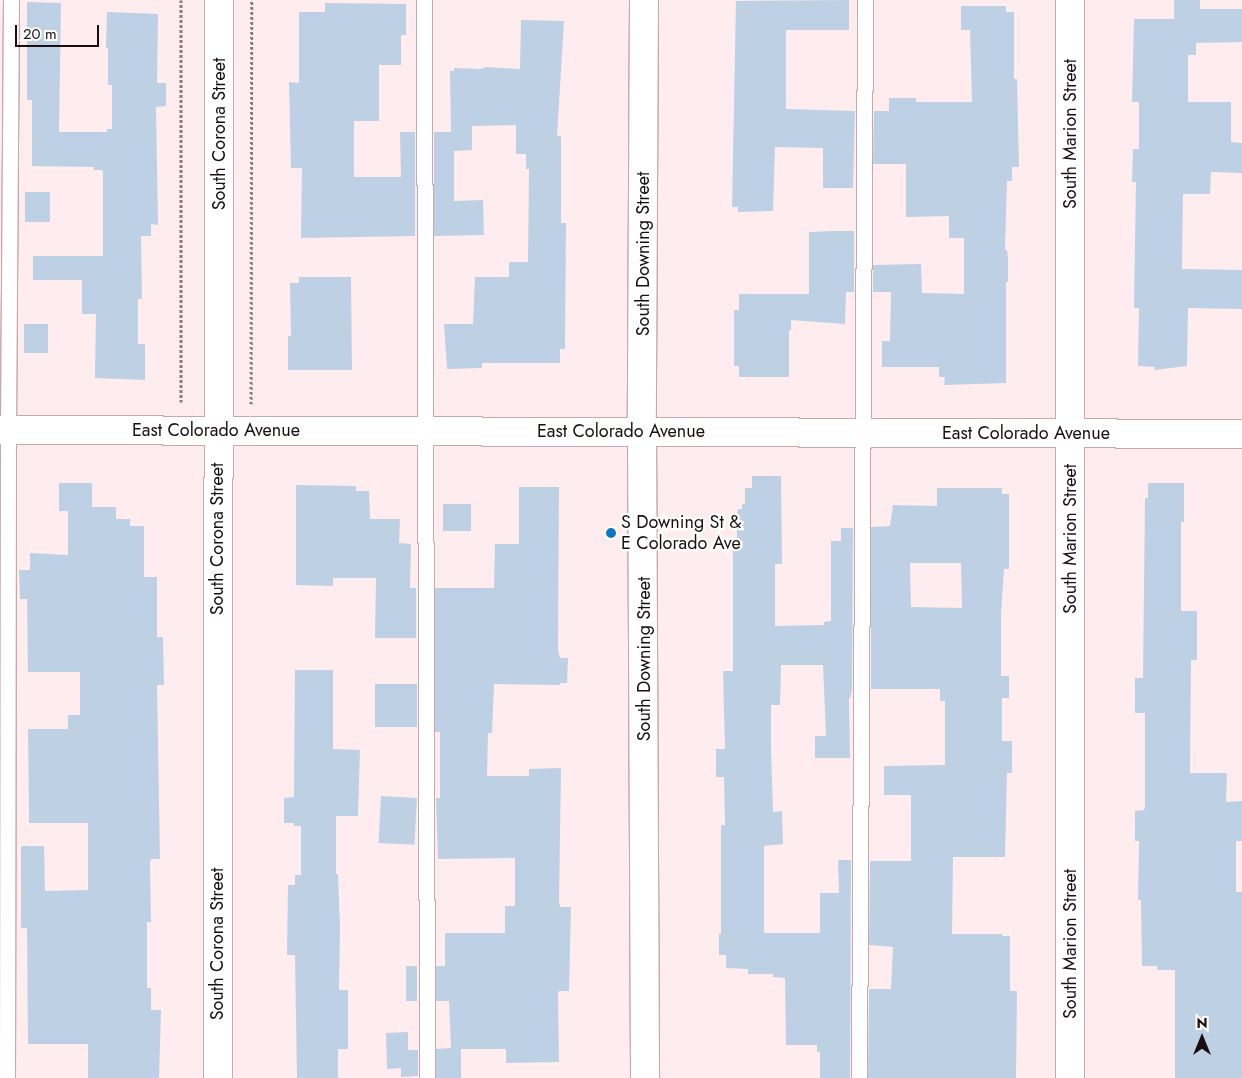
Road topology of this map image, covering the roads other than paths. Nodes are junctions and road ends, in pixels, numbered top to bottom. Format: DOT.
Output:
graph roads {
  1 [pos="11,0"];
  2 [pos="219,0"];
  3 [pos="424,0"];
  4 [pos="644,0"];
  5 [pos="864,0"];
  6 [pos="1070,0"];
  7 [pos="4,430"];
  8 [pos="217,430"];
  9 [pos="426,431"];
  10 [pos="642,431"];
  11 [pos="863,432"];
  12 [pos="1070,433"];
  13 [pos="1242,434"];
  14 [pos="7,1078"];
  15 [pos="218,1078"];
  16 [pos="427,1078"];
  17 [pos="645,1078"];
  18 [pos="858,1078"];
  19 [pos="1070,1078"];
  1 -- 7 [label="lane"];
  2 -- 8 [label="street, South Corona Street"];
  3 -- 9 [label="lane"];
  4 -- 10 [label="street, South Downing Street"];
  5 -- 11 [label="lane"];
  6 -- 12 [label="street, South Marion Street"];
  7 -- 8 [label="street, East Colorado Avenue"];
  7 -- 14 [label="lane"];
  8 -- 9 [label="street, East Colorado Avenue"];
  8 -- 15 [label="street, South Corona Street"];
  9 -- 10 [label="street, East Colorado Avenue"];
  9 -- 16 [label="lane"];
  10 -- 11 [label="street, East Colorado Avenue"];
  10 -- 17 [label="street, South Downing Street"];
  11 -- 12 [label="street, East Colorado Avenue"];
  11 -- 18 [label="lane"];
  12 -- 13 [label="street, East Colorado Avenue"];
  12 -- 19 [label="street, South Marion Street"];
}
